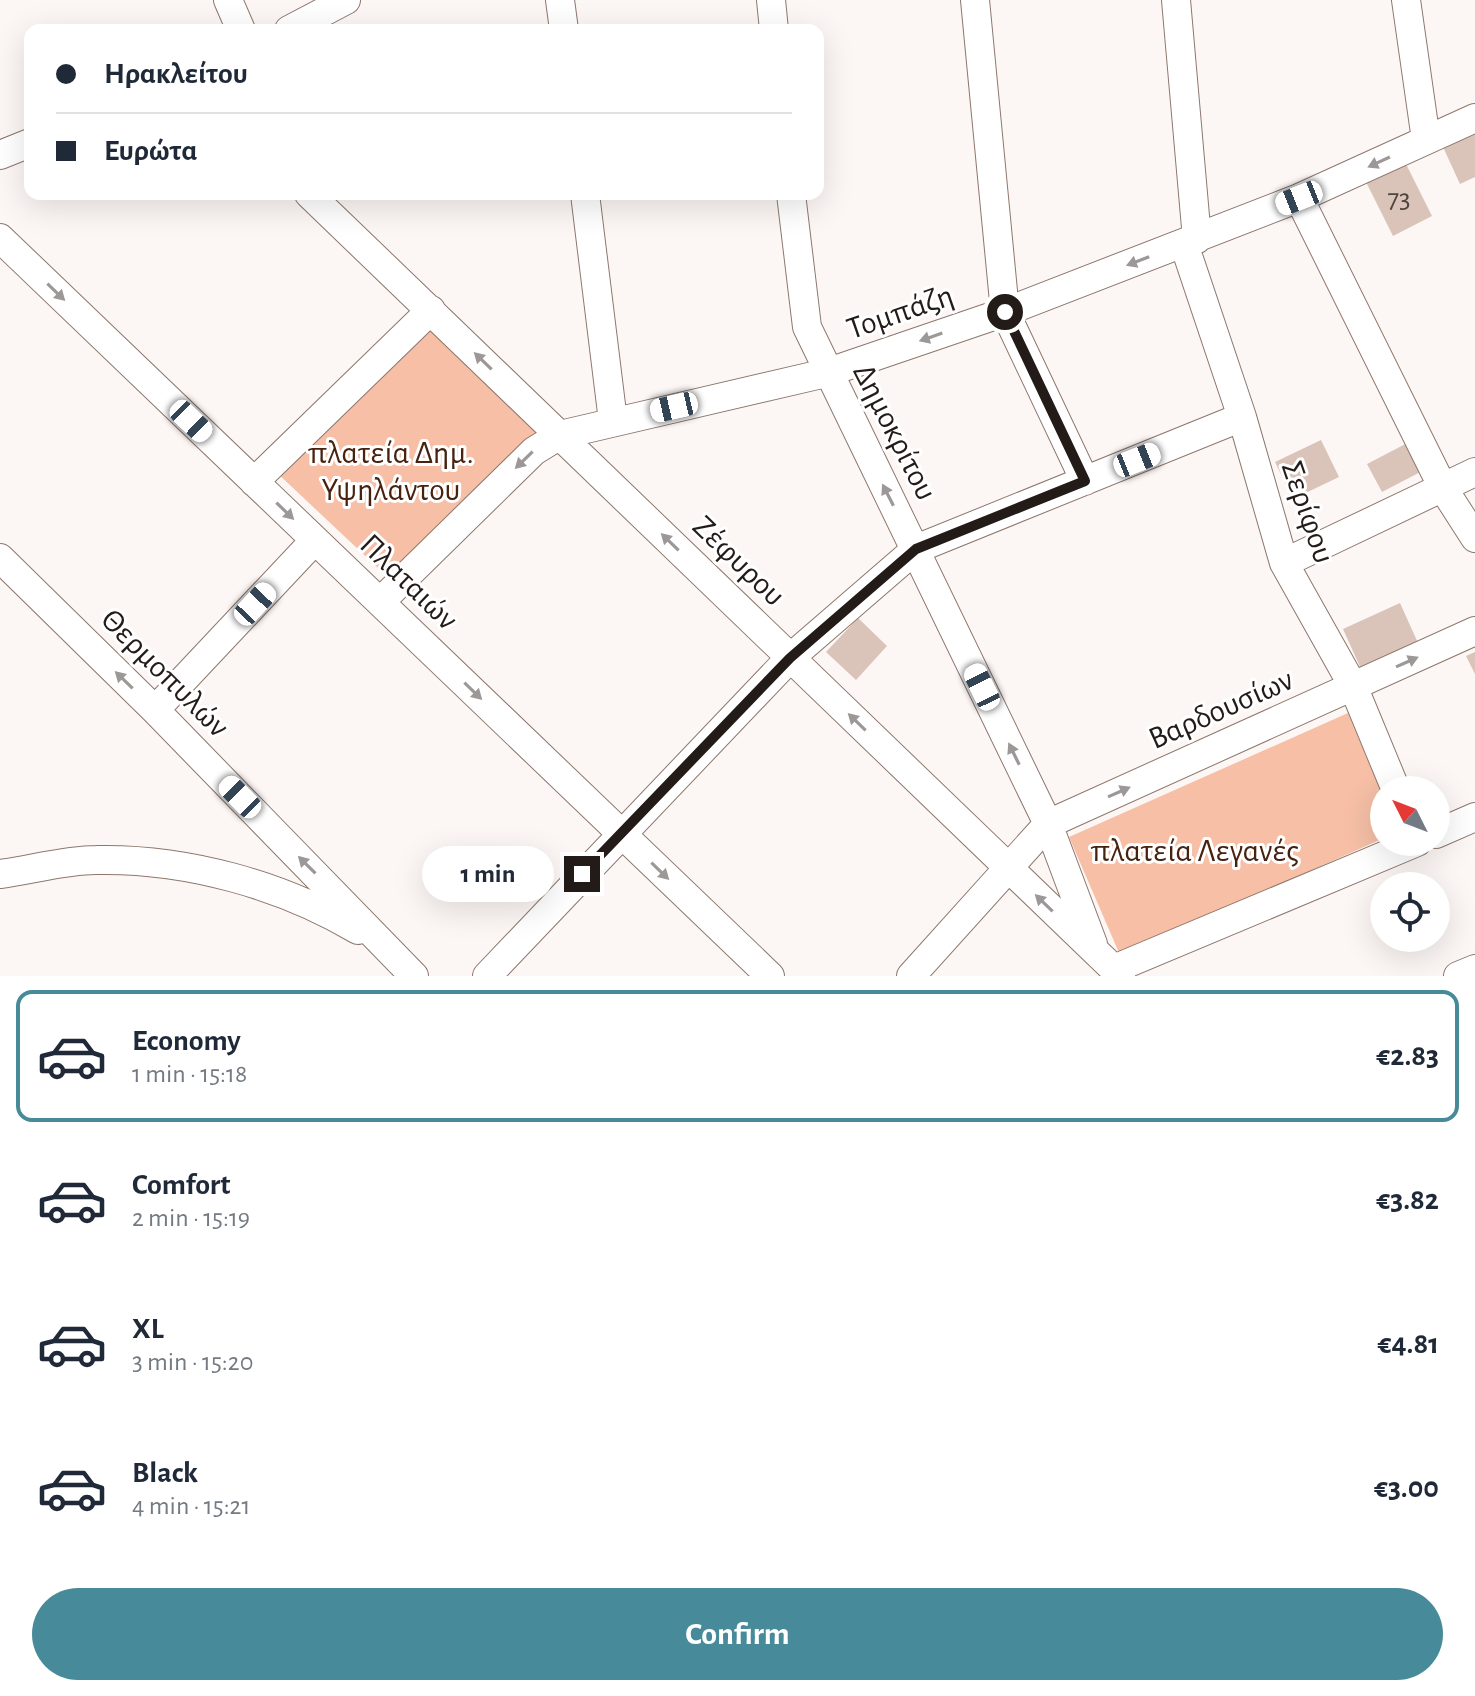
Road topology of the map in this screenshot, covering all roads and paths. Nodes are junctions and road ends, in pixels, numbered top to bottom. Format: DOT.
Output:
graph roads {
  1 [pos="228,0"];
  2 [pos="346,0"];
  3 [pos="560,0"];
  4 [pos="771,0"];
  5 [pos="975,0"];
  6 [pos="1176,0"];
  7 [pos="1406,0"];
  8 [pos="238,24"];
  9 [pos="300,24"];
  10 [pos="563,24"];
  11 [pos="773,24"];
  12 [pos="1475,118"];
  13 [pos="1426,140"];
  14 [pos="24,145"];
  15 [pos="0,155"];
  16 [pos="1299,198"];
  17 [pos="315,200"];
  18 [pos="586,200"];
  19 [pos="792,200"];
  20 [pos="0,238"];
  21 [pos="1191,242"];
  22 [pos="431,310"];
  23 [pos="1005,312"];
  24 [pos="826,373"];
  25 [pos="1242,417"];
  26 [pos="613,421"];
  27 [pos="560,435"];
  28 [pos="1475,472"];
  29 [pos="1085,481"];
  30 [pos="254,482"];
  31 [pos="1443,488"];
  32 [pos="1475,538"];
  33 [pos="315,540"];
  34 [pos="916,549"];
  35 [pos="0,558"];
  36 [pos="1284,563"];
  37 [pos="380,602"];
  38 [pos="1475,631"];
  39 [pos="790,658"];
  40 [pos="1353,686"];
  41 [pos="155,710"];
  42 [pos="1390,776"];
  43 [pos="1475,817"];
  44 [pos="1048,824"];
  45 [pos="1450,828"];
  46 [pos="621,833"];
  47 [pos="1382,856"];
  48 [pos="1010,870"];
  49 [pos="0,874"];
  50 [pos="380,942"];
  51 [pos="1110,966"];
  52 [pos="1475,969"];
  53 [pos="414,976"];
  54 [pos="487,976"];
  55 [pos="770,976"];
  56 [pos="911,976"];
  57 [pos="1458,976"];
  1 -- 8 [label="street"];
  2 -- 9 [label="street"];
  3 -- 10 [label="street"];
  4 -- 11 [label="street"];
  5 -- 23 [label="street"];
  6 -- 21 [label="street, Σερίφου"];
  7 -- 13 [label="street"];
  12 -- 13 [label="street, Τομπάζη"];
  13 -- 16 [label="street, Τομπάζη, one-way"];
  14 -- 15 [label="street"];
  16 -- 21 [label="street, Τομπάζη"];
  16 -- 31 [label="street"];
  17 -- 22 [label="street, Ζέφυρου"];
  18 -- 26 [label="street"];
  19 -- 24 [label="street, Δημοκρίτου"];
  20 -- 30 [label="street, Πλαταιών, one-way"];
  21 -- 23 [label="street, Τομπάζη, one-way"];
  21 -- 25 [label="street, Σερίφου"];
  27 -- 22 [label="street, Ζέφυρου, one-way"];
  22 -- 30 [label="street"];
  23 -- 24 [label="street, Τομπάζη, one-way"];
  23 -- 29 [label="street"];
  24 -- 26 [label="street, Τομπάζη"];
  34 -- 24 [label="street, Δημοκρίτου, one-way"];
  25 -- 29 [label="street"];
  25 -- 36 [label="street, Σερίφου"];
  26 -- 27 [label="street, Τομπάζη"];
  27 -- 37 [label="street, Τομπάζη, one-way"];
  39 -- 27 [label="street, Ζέφυρου, one-way"];
  28 -- 31 [label="street"];
  29 -- 34 [label="street"];
  30 -- 33 [label="street, Πλαταιών, one-way"];
  31 -- 32 [label="street"];
  31 -- 36 [label="street"];
  33 -- 37 [label="street, Πλαταιών"];
  33 -- 41 [label="street"];
  34 -- 39 [label="street"];
  44 -- 34 [label="street, Δημοκρίτου, one-way"];
  41 -- 35 [label="street, Θερμοπυλών, one-way"];
  36 -- 40 [label="street, Σερίφου"];
  37 -- 46 [label="street, Πλαταιών, one-way"];
  40 -- 38 [label="street, Βαρδουσίων, one-way"];
  39 -- 46 [label="street"];
  48 -- 39 [label="street, Ζέφυρου, one-way"];
  40 -- 42 [label="street, Σερίφου"];
  44 -- 40 [label="street, Βαρδουσίων, one-way"];
  50 -- 41 [label="street, Θερμοπυλών, one-way"];
  43 -- 45 [label="street"];
  44 -- 48 [label="street, Βαρδουσίων"];
  44 -- 51 [label="street, Δημοκρίτου"];
  46 -- 54 [label="street"];
  46 -- 55 [label="street, Πλαταιών, one-way"];
  47 -- 51 [label="street"];
  51 -- 48 [label="street, Ζέφυρου, one-way"];
  48 -- 56 [label="street, Βαρδουσίων"];
  49 -- 50 [label="street"];
  50 -- 53 [label="street, Θερμοπυλών"];
  52 -- 57 [label="street"];
}
